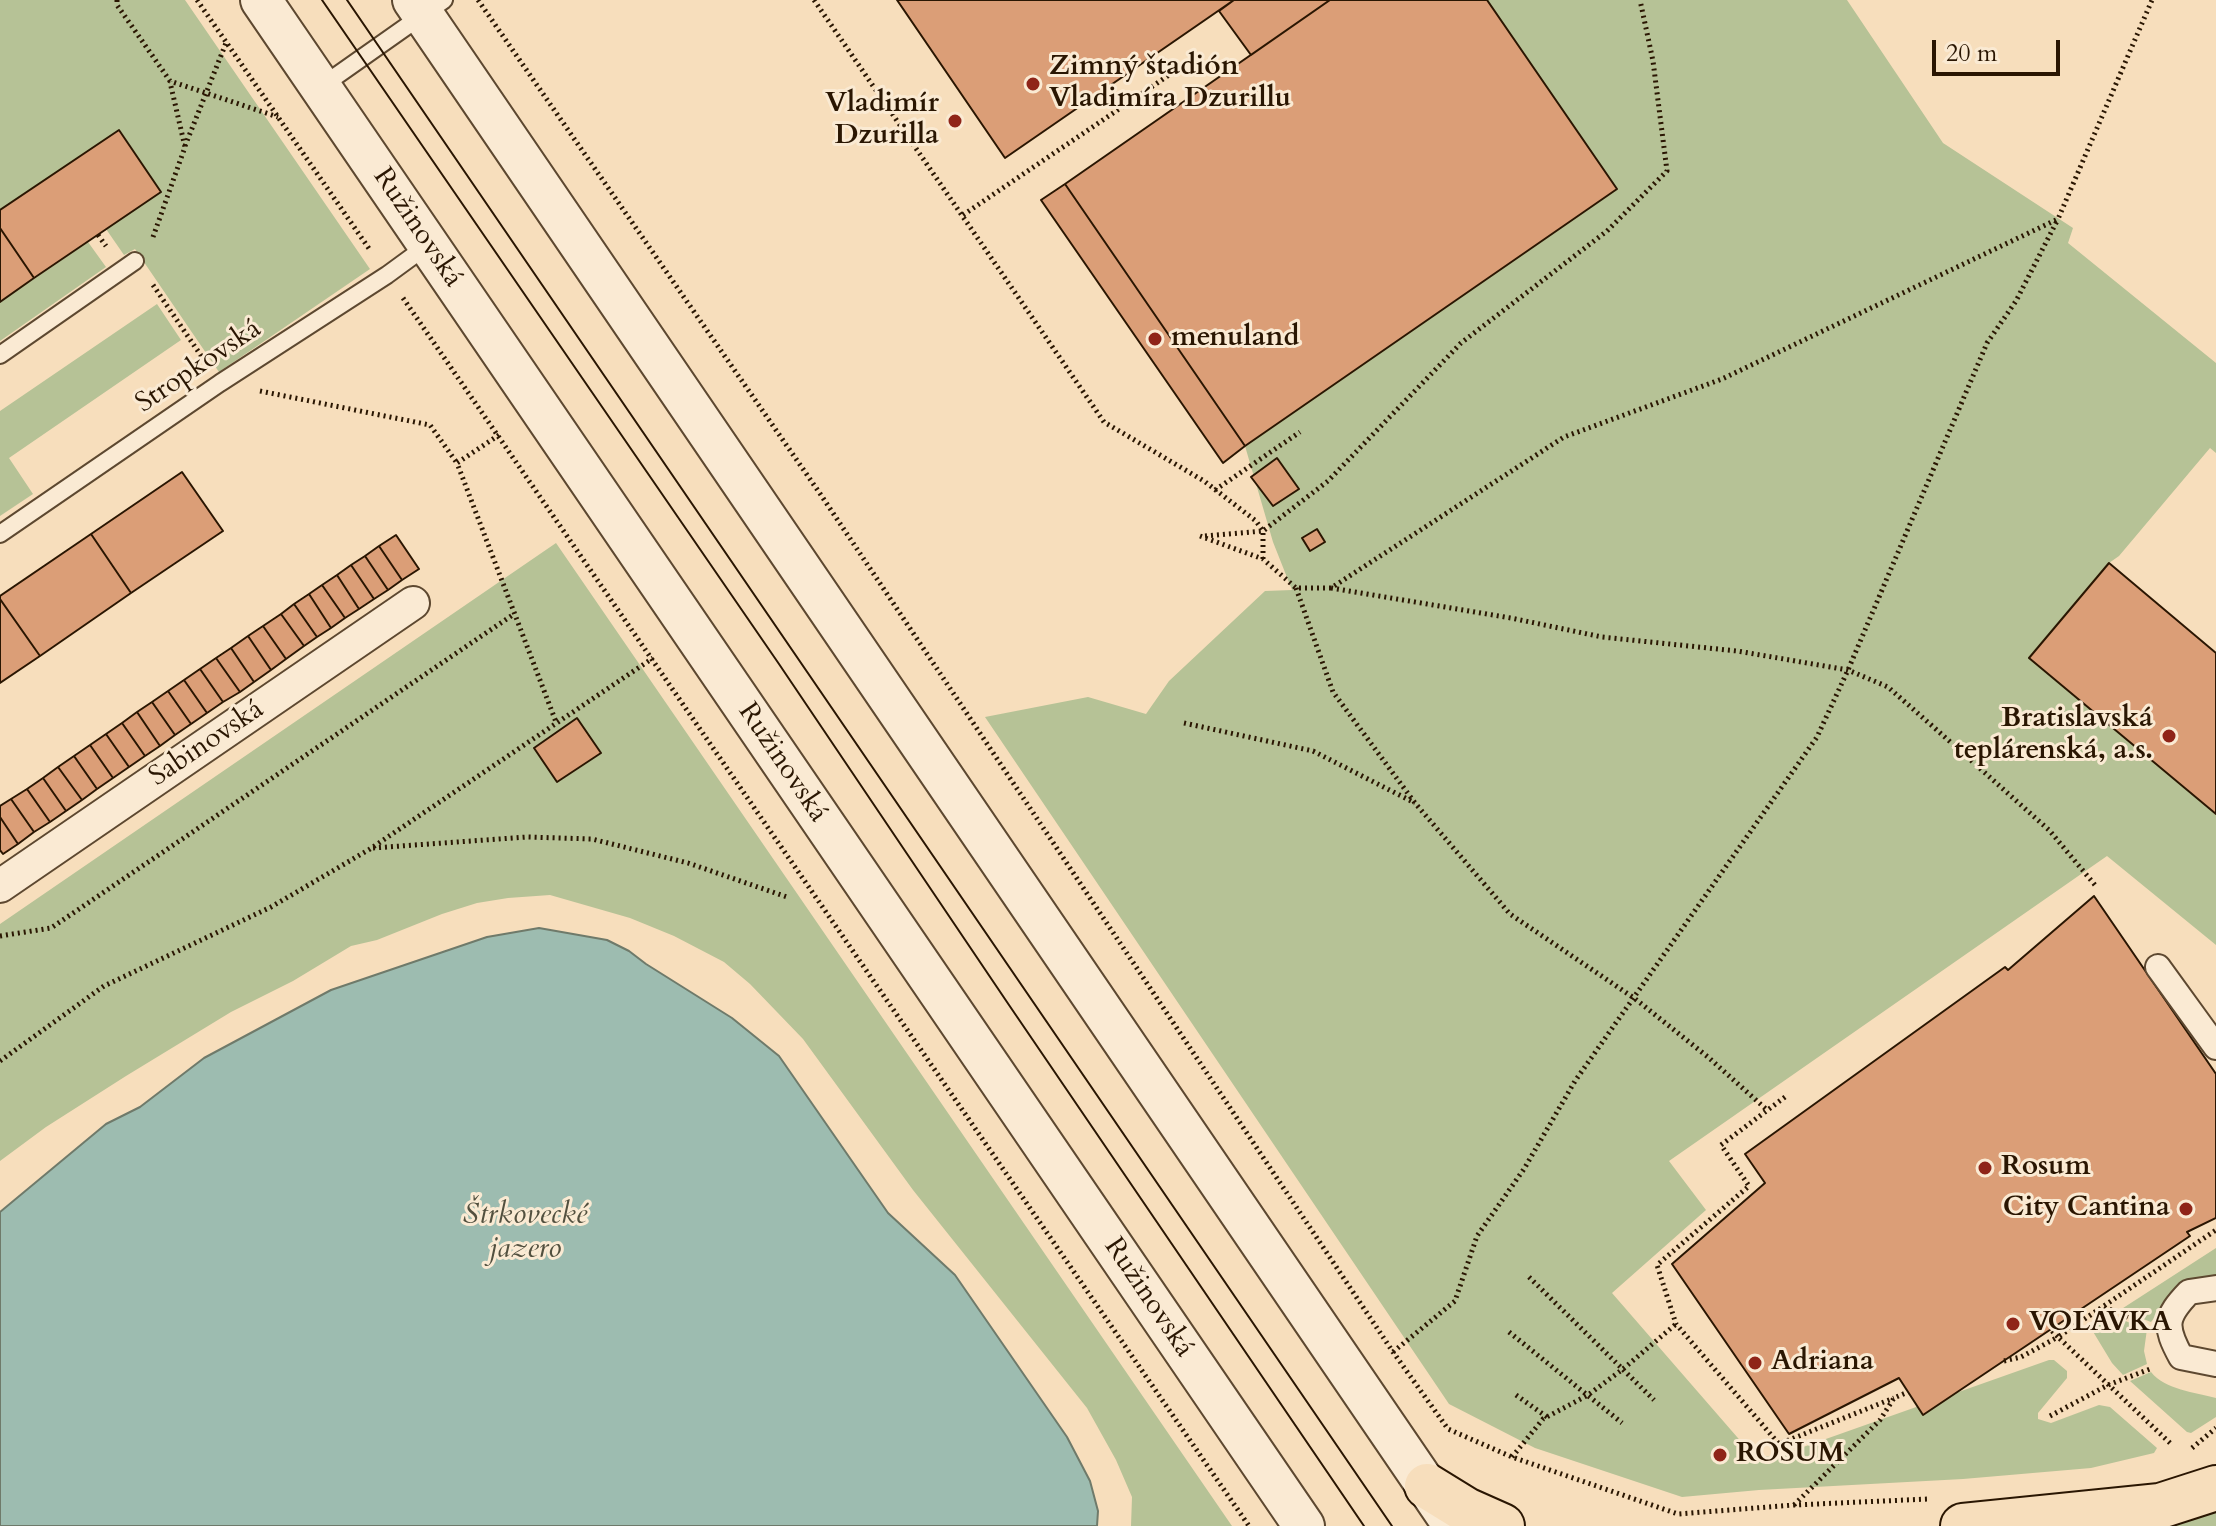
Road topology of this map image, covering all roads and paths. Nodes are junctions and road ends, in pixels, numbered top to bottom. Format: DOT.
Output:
graph roads {
  1 [pos="117,0"];
  2 [pos="197,0"];
  3 [pos="261,0"];
  4 [pos="478,0"];
  5 [pos="814,0"];
  6 [pos="1640,0"];
  7 [pos="2152,0"];
  8 [pos="426,4"];
  9 [pos="226,43"];
  10 [pos="1197,56"];
  11 [pos="170,81"];
  12 [pos="320,87"];
  13 [pos="206,93"];
  14 [pos="185,147"];
  15 [pos="963,215"];
  16 [pos="2058,219"];
  17 [pos="428,245"];
  18 [pos="138,265"];
  19 [pos="0,355"];
  20 [pos="220,383"];
  21 [pos="1300,432"];
  22 [pos="457,463"];
  23 [pos="1215,490"];
  24 [pos="1263,531"];
  25 [pos="0,534"];
  26 [pos="1263,559"];
  27 [pos="1296,588"];
  28 [pos="1331,588"];
  29 [pos="413,603"];
  30 [pos="514,614"];
  31 [pos="653,658"];
  32 [pos="1848,670"];
  33 [pos="556,722"];
  34 [pos="1184,723"];
  35 [pos="1415,803"];
  36 [pos="370,849"];
  37 [pos="2095,885"];
  38 [pos="0,886"];
  39 [pos="787,897"];
  40 [pos="0,936"];
  41 [pos="2158,967"];
  42 [pos="1634,998"];
  43 [pos="2216,1047"];
  44 [pos="0,1061"];
  45 [pos="1785,1097"];
  46 [pos="1767,1110"];
  47 [pos="2216,1230"];
  48 [pos="1529,1277"];
  49 [pos="2216,1288"];
  50 [pos="1676,1324"];
  51 [pos="2051,1330"];
  52 [pos="1509,1332"];
  53 [pos="2058,1337"];
  54 [pos="1393,1352"];
  55 [pos="2181,1357"];
  56 [pos="2004,1361"];
  57 [pos="2216,1364"];
  58 [pos="1623,1369"];
  59 [pos="2108,1385"];
  60 [pos="1908,1392"];
  61 [pos="1516,1395"];
  62 [pos="1588,1395"];
  63 [pos="1894,1398"];
  64 [pos="1654,1400"];
  65 [pos="2050,1416"];
  66 [pos="1547,1417"];
  67 [pos="1622,1423"];
  68 [pos="2170,1443"];
  69 [pos="1512,1457"];
  70 [pos="1427,1486"];
  71 [pos="2216,1488"];
  72 [pos="1794,1505"];
  73 [pos="1950,1512"];
  74 [pos="1249,1526"];
  75 [pos="1304,1526"];
  76 [pos="1454,1526"];
  77 [pos="1502,1526"];
  1 -- 11 [label="path"];
  2 -- 9 [label="path"];
  3 -- 12 [label="street, Ružinovská"];
  4 -- 54 [label="path"];
  5 -- 15 [label="path"];
  6 -- 24 [label="path"];
  7 -- 16 [label="path"];
  8 -- 12 [label="lane"];
  8 -- 70 [label="street"];
  9 -- 13 [label="path"];
  9 -- 13 [label="path"];
  10 -- 15 [label="path"];
  11 -- 13 [label="path"];
  11 -- 14 [label="path"];
  12 -- 17 [label="street, Ružinovská"];
  13 -- 14 [label="path"];
  14 -- 18 [label="path"];
  15 -- 23 [label="path"];
  16 -- 28 [label="path"];
  16 -- 32 [label="path"];
  17 -- 20 [label="lane, Stropkovská"];
  17 -- 75 [label="street, Ružinovská"];
  18 -- 19 [label="lane"];
  18 -- 20 [label="path"];
  20 -- 22 [label="path"];
  20 -- 25 [label="lane, Stropkovská"];
  21 -- 23 [label="path"];
  22 -- 30 [label="path"];
  22 -- 31 [label="path"];
  23 -- 24 [label="path"];
  24 -- 26 [label="path"];
  24 -- 26 [label="path"];
  26 -- 27 [label="path"];
  27 -- 28 [label="path"];
  27 -- 35 [label="path"];
  28 -- 32 [label="path"];
  29 -- 38 [label="street, Sabinovská"];
  30 -- 33 [label="path"];
  30 -- 40 [label="path"];
  31 -- 33 [label="path"];
  31 -- 74 [label="path"];
  32 -- 37 [label="path"];
  32 -- 42 [label="path"];
  33 -- 36 [label="path"];
  34 -- 35 [label="path"];
  35 -- 42 [label="path"];
  36 -- 39 [label="path"];
  36 -- 44 [label="path"];
  41 -- 43 [label="street"];
  42 -- 46 [label="path"];
  42 -- 54 [label="path"];
  45 -- 46 [label="path"];
  46 -- 50 [label="path"];
  47 -- 53 [label="path"];
  48 -- 58 [label="path"];
  49 -- 55 [label="street"];
  50 -- 58 [label="path"];
  50 -- 63 [label="path"];
  51 -- 53 [label="path"];
  52 -- 62 [label="path"];
  53 -- 56 [label="path"];
  53 -- 59 [label="path"];
  54 -- 69 [label="path"];
  55 -- 57 [label="street"];
  55 -- 59 [label="path"];
  58 -- 62 [label="path"];
  58 -- 64 [label="path"];
  59 -- 65 [label="path"];
  59 -- 68 [label="path"];
  60 -- 63 [label="path"];
  61 -- 66 [label="path"];
  62 -- 66 [label="path"];
  62 -- 67 [label="path"];
  63 -- 72 [label="path"];
  66 -- 69 [label="path"];
  69 -- 72 [label="path"];
  70 -- 76 [label="street"];
  70 -- 77 [label="main road"];
  71 -- 73 [label="main road"];
  72 -- 73 [label="path"];
}
